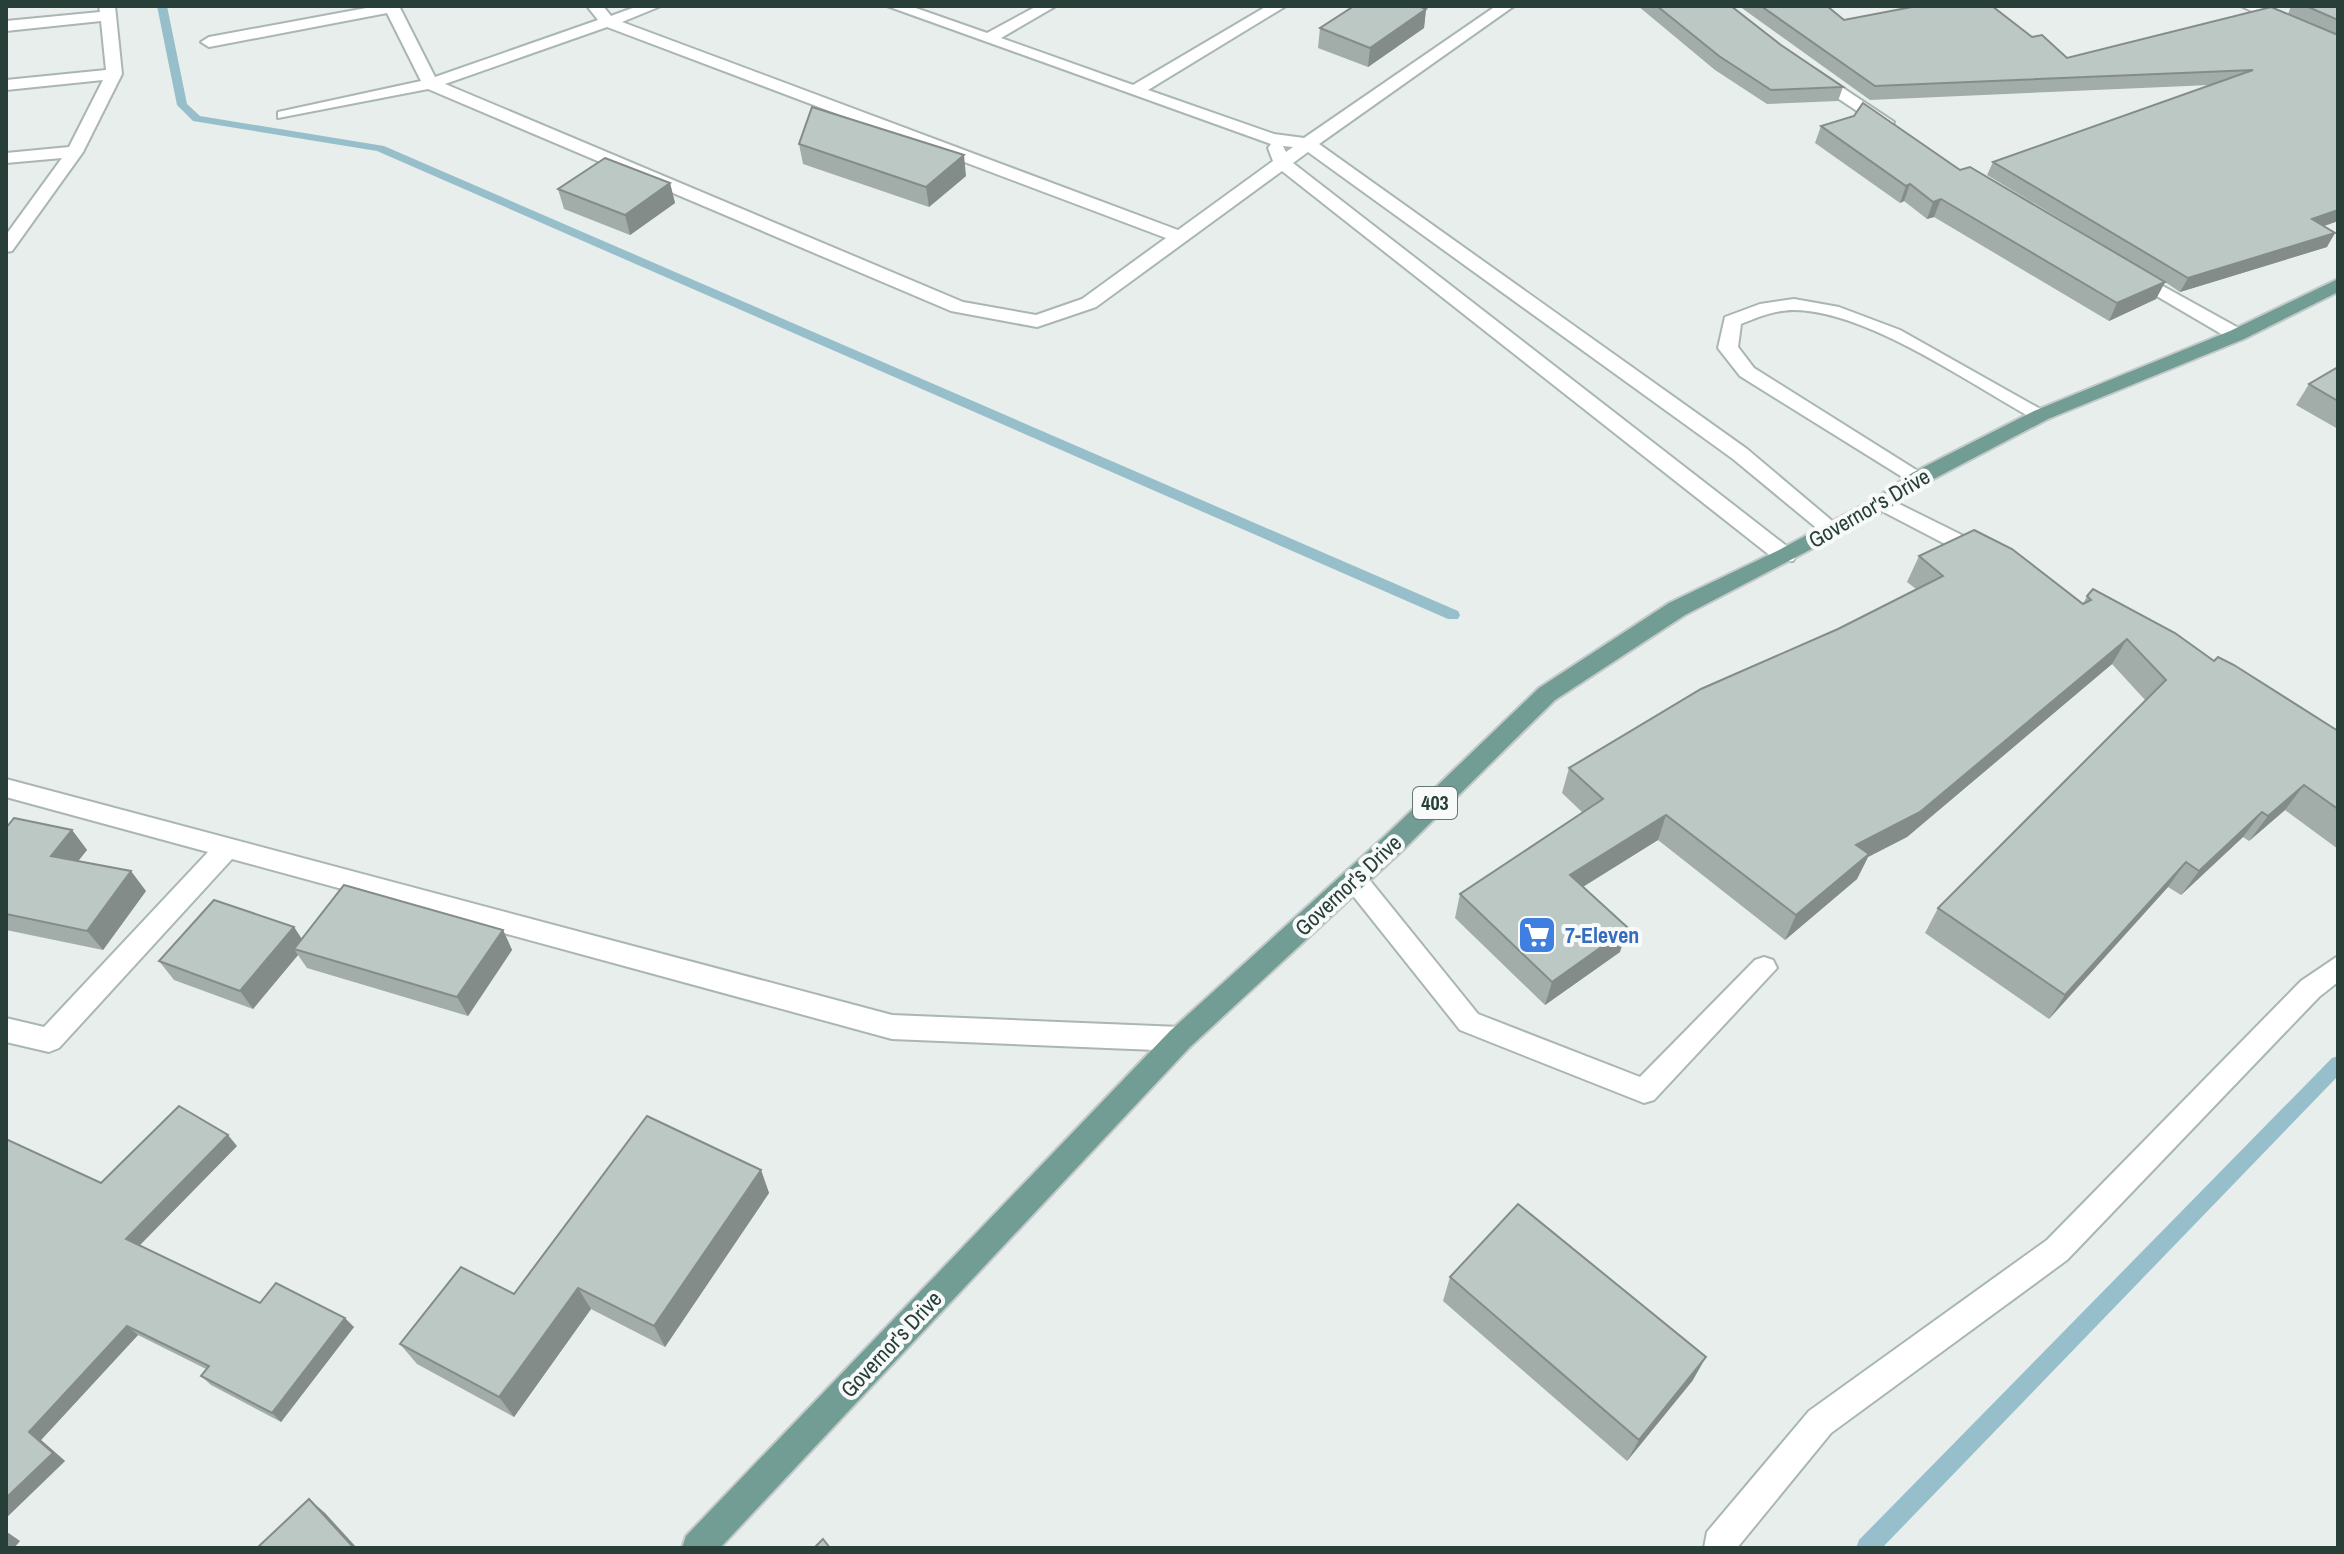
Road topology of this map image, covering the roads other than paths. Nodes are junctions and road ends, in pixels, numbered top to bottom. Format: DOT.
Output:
graph roads {
  1 [pos="595,6"];
  2 [pos="653,6"];
  3 [pos="895,6"];
  4 [pos="1048,6"];
  5 [pos="1278,6"];
  6 [pos="1506,6"];
  7 [pos="2249,6"];
  8 [pos="391,7"];
  9 [pos="108,11"];
  10 [pos="608,22"];
  11 [pos="6,26"];
  12 [pos="988,39"];
  13 [pos="209,42"];
  14 [pos="2338,46"];
  15 [pos="1795,63"];
  16 [pos="114,74"];
  17 [pos="430,84"];
  18 [pos="6,85"];
  19 [pos="1136,90"];
  20 [pos="284,115"];
  21 [pos="1898,130"];
  22 [pos="1271,139"];
  23 [pos="1308,144"];
  24 [pos="75,152"];
  25 [pos="6,158"];
  26 [pos="1282,163"];
  27 [pos="1179,237"];
  28 [pos="8,243"];
  29 [pos="2118,267"];
  30 [pos="2338,285"];
  31 [pos="2237,335"];
  32 [pos="2041,415"];
  33 [pos="1919,478"];
  34 [pos="1883,503"];
  35 [pos="1832,530"];
  36 [pos="1785,556"];
  37 [pos="1996,562"];
  38 [pos="6,788"];
  39 [pos="227,848"];
  40 [pos="1355,880"];
  41 [pos="2338,967"];
  42 [pos="1764,968"];
  43 [pos="6,1030"];
  44 [pos="1180,1039"];
  45 [pos="1719,1544"];
  46 [pos="698,1548"];
  1 -- 10 [label="street"];
  2 -- 10 [label="street"];
  3 -- 12 [label="street"];
  4 -- 12 [label="street"];
  5 -- 19 [label="street"];
  6 -- 23 [label="street"];
  7 -- 14 [label="street"];
  8 -- 13 [label="street"];
  8 -- 17 [label="street"];
  9 -- 11 [label="street"];
  9 -- 16 [label="street"];
  10 -- 17 [label="street"];
  10 -- 27 [label="street"];
  12 -- 19 [label="street"];
  15 -- 21 [label="street"];
  16 -- 18 [label="street"];
  16 -- 24 [label="street"];
  17 -- 20 [label="street"];
  17 -- 27 [label="street"];
  19 -- 22 [label="street"];
  22 -- 23 [label="street"];
  22 -- 26 [label="street"];
  23 -- 26 [label="street"];
  23 -- 35 [label="street"];
  24 -- 25 [label="street"];
  24 -- 28 [label="street"];
  26 -- 27 [label="street"];
  26 -- 36 [label="street"];
  29 -- 31 [label="street"];
  30 -- 31 [label="main road, Governor's Drive / 403"];
  31 -- 32 [label="main road, Governor's Drive / 403"];
  32 -- 33 [label="main road, Governor's Drive / 403"];
  32 -- 33 [label="street"];
  33 -- 34 [label="main road, Governor's Drive / 403"];
  34 -- 35 [label="main road, Governor's Drive / 403"];
  34 -- 37 [label="street"];
  35 -- 36 [label="main road, Governor's Drive / 403"];
  36 -- 40 [label="main road, Governor's Drive / 403"];
  38 -- 39 [label="street"];
  39 -- 43 [label="street"];
  39 -- 44 [label="street"];
  40 -- 42 [label="street"];
  40 -- 44 [label="main road, Governor's Drive / 403"];
  41 -- 45 [label="street"];
  44 -- 46 [label="main road, Governor's Drive / 403"];
}
